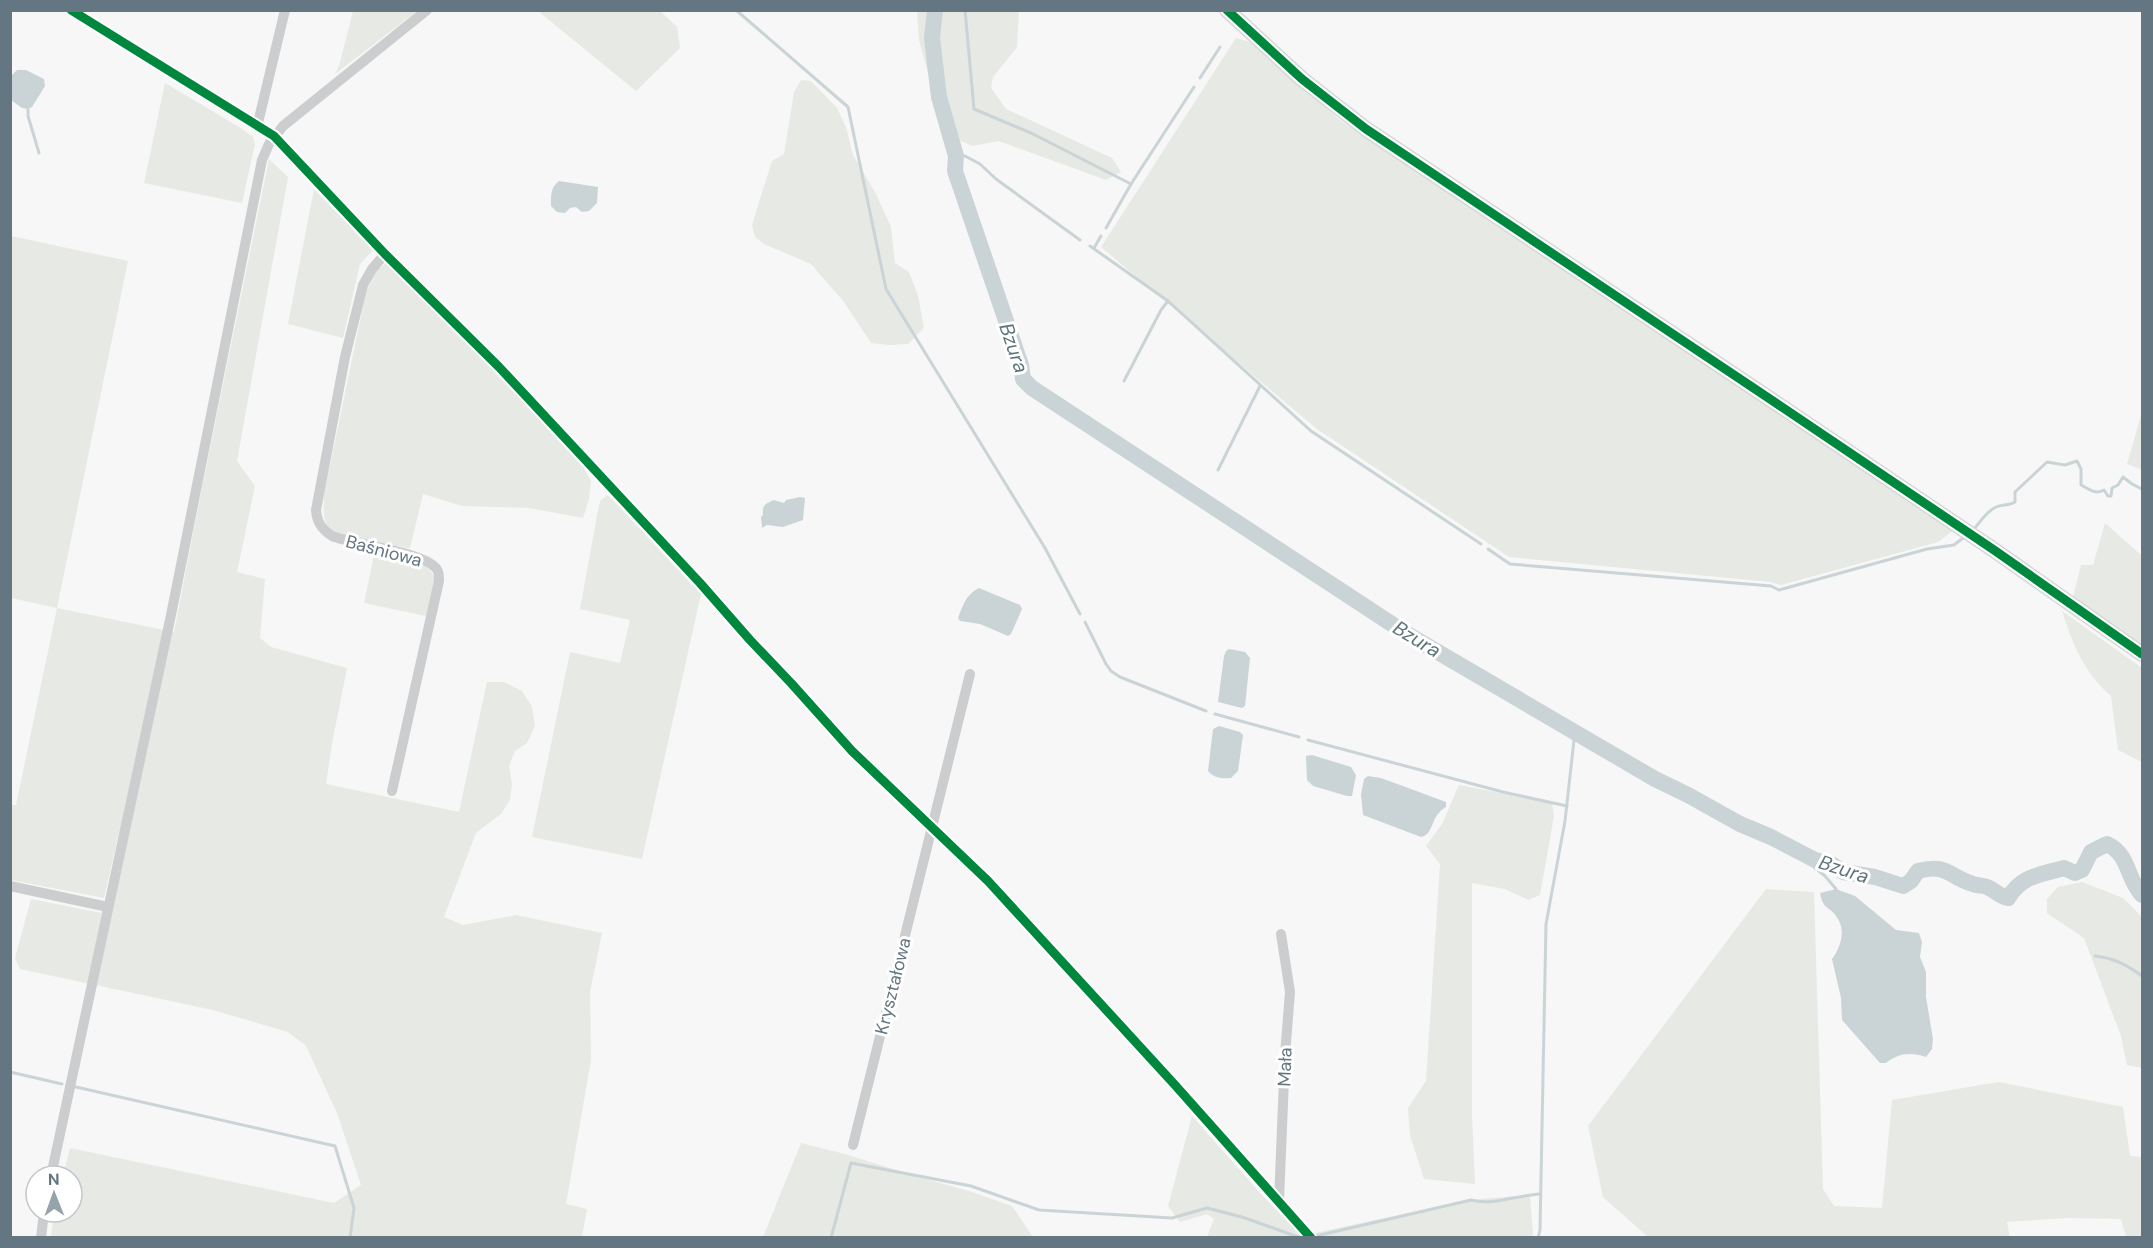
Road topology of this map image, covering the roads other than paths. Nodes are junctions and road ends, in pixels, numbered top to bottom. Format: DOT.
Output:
graph roads {
  1 [pos="71,10"];
  2 [pos="285,10"];
  3 [pos="428,10"];
  4 [pos="1227,10"];
  5 [pos="257,127"];
  6 [pos="274,136"];
  7 [pos="385,254"];
  8 [pos="2142,654"];
  9 [pos="970,674"];
  10 [pos="392,791"];
  11 [pos="932,826"];
  12 [pos="10,886"];
  13 [pos="108,907"];
  14 [pos="1281,934"];
  15 [pos="853,1145"];
  16 [pos="54,1164"];
  17 [pos="1279,1201"];
  18 [pos="1311,1238"];
  1 -- 5 [label="street"];
  2 -- 5 [label="street"];
  3 -- 6 [label="street"];
  4 -- 8 [label="street"];
  5 -- 6 [label="street"];
  6 -- 7 [label="street"];
  6 -- 13 [label="street"];
  7 -- 10 [label="street, Baśniowa"];
  7 -- 11 [label="street"];
  9 -- 11 [label="street, Kryształowa"];
  11 -- 15 [label="street, Kryształowa"];
  11 -- 17 [label="street"];
  12 -- 13 [label="street"];
  13 -- 16 [label="street"];
  14 -- 17 [label="street, Mała"];
  17 -- 18 [label="street"];
}
